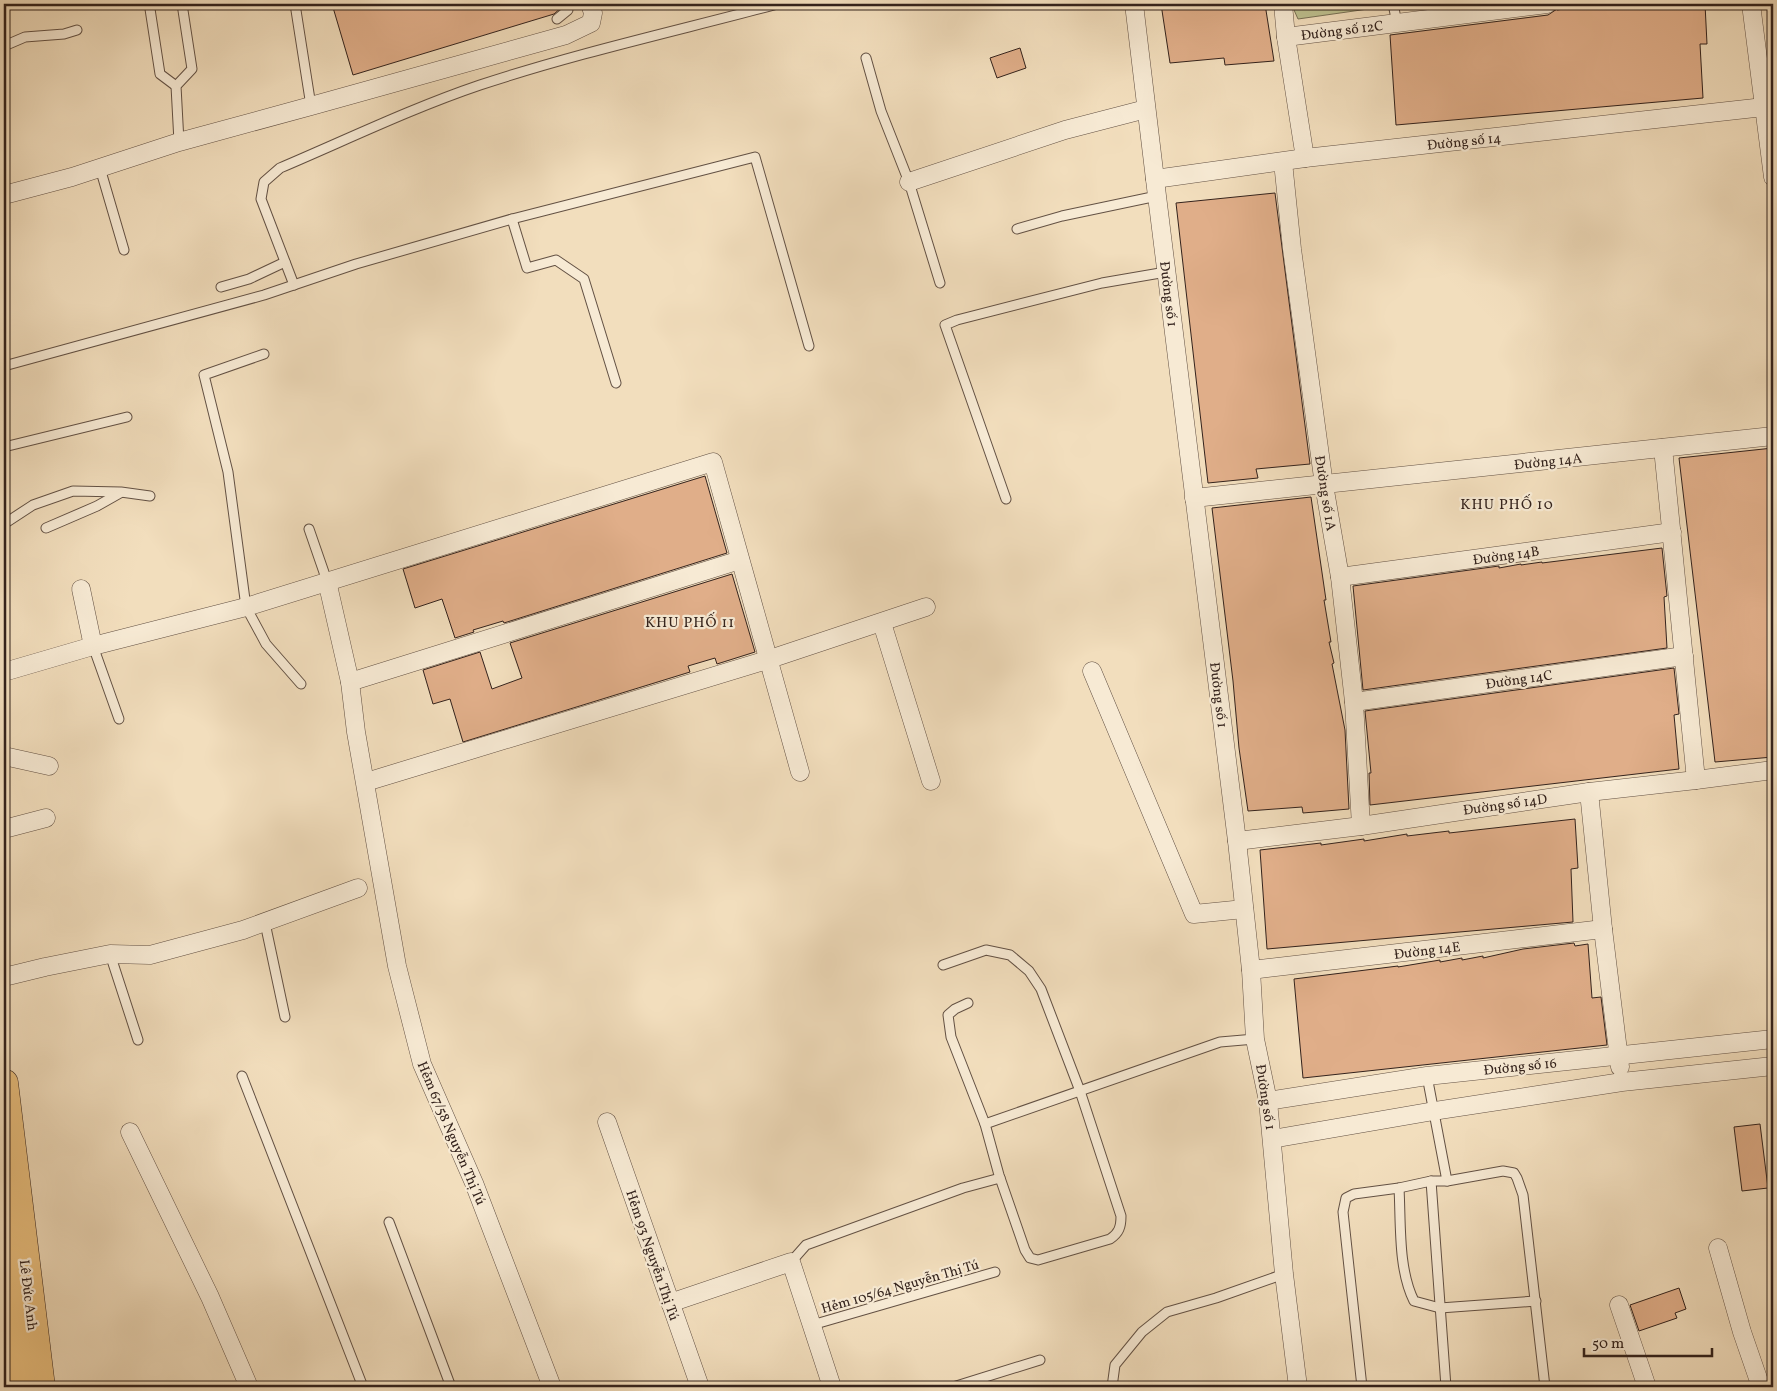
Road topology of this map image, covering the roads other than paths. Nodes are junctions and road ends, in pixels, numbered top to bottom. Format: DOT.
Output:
graph roads {
  1 [pos="152,4"];
  2 [pos="182,4"];
  3 [pos="295,4"];
  4 [pos="568,4"];
  5 [pos="590,4"];
  6 [pos="1134,4"];
  7 [pos="1283,4"];
  8 [pos="1394,4"];
  9 [pos="1547,4"];
  10 [pos="1751,4"];
  11 [pos="774,5"];
  12 [pos="1494,7"];
  13 [pos="558,19"];
  14 [pos="1396,23"];
  15 [pos="77,30"];
  16 [pos="1286,37"];
  17 [pos="4,46"];
  18 [pos="866,58"];
  19 [pos="176,86"];
  20 [pos="311,106"];
  21 [pos="1769,107"];
  22 [pos="1146,109"];
  23 [pos="178,142"];
  24 [pos="1305,158"];
  25 [pos="1283,162"];
  26 [pos="100,168"];
  27 [pos="1773,177"];
  28 [pos="908,182"];
  29 [pos="1156,187"];
  30 [pos="4,195"];
  31 [pos="512,219"];
  32 [pos="1017,230"];
  33 [pos="124,250"];
  34 [pos="285,262"];
  35 [pos="1166,272"];
  36 [pos="940,283"];
  37 [pos="294,285"];
  38 [pos="221,287"];
  39 [pos="809,346"];
  40 [pos="264,354"];
  41 [pos="4,366"];
  42 [pos="616,383"];
  43 [pos="127,417"];
  44 [pos="1773,436"];
  45 [pos="4,447"];
  46 [pos="1663,448"];
  47 [pos="1324,485"];
  48 [pos="121,492"];
  49 [pos="150,496"];
  50 [pos="1194,498"];
  51 [pos="1006,499"];
  52 [pos="4,524"];
  53 [pos="46,528"];
  54 [pos="309,529"];
  55 [pos="1672,532"];
  56 [pos="740,560"];
  57 [pos="1340,577"];
  58 [pos="327,581"];
  59 [pos="81,589"];
  60 [pos="246,607"];
  61 [pos="926,607"];
  62 [pos="882,623"];
  63 [pos="93,646"];
  64 [pos="1684,656"];
  65 [pos="770,659"];
  66 [pos="1092,671"];
  67 [pos="4,672"];
  68 [pos="350,682"];
  69 [pos="301,684"];
  70 [pos="1354,702"];
  71 [pos="119,719"];
  72 [pos="4,756"];
  73 [pos="49,766"];
  74 [pos="1773,770"];
  75 [pos="800,772"];
  76 [pos="1696,780"];
  77 [pos="931,781"];
  78 [pos="366,782"];
  79 [pos="1589,792"];
  80 [pos="46,818"];
  81 [pos="1361,826"];
  82 [pos="4,829"];
  83 [pos="1237,841"];
  84 [pos="358,888"];
  85 [pos="1244,909"];
  86 [pos="265,923"];
  87 [pos="1603,930"];
  88 [pos="110,954"];
  89 [pos="943,965"];
  90 [pos="1251,970"];
  91 [pos="4,977"];
  92 [pos="968,1003"];
  93 [pos="285,1017"];
  94 [pos="1255,1039"];
  95 [pos="1767,1039"];
  96 [pos="138,1040"];
  97 [pos="1618,1056"];
  98 [pos="1768,1067"];
  99 [pos="242,1076"];
  100 [pos="1427,1076"];
  101 [pos="1622,1082"];
  102 [pos="4,1083"];
  103 [pos="1080,1091"];
  104 [pos="1268,1100"];
  105 [pos="1434,1111"];
  106 [pos="607,1122"];
  107 [pos="985,1124"];
  108 [pos="130,1132"];
  109 [pos="1272,1139"];
  110 [pos="1000,1178"];
  111 [pos="1431,1181"];
  112 [pos="1447,1181"];
  113 [pos="1399,1188"];
  114 [pos="389,1222"];
  115 [pos="4,1244"];
  116 [pos="1718,1248"];
  117 [pos="791,1262"];
  118 [pos="995,1272"];
  119 [pos="1284,1274"];
  120 [pos="1536,1301"];
  121 [pos="670,1303"];
  122 [pos="1619,1305"];
  123 [pos="1440,1308"];
  124 [pos="812,1325"];
  125 [pos="1040,1360"];
  126 [pos="20,1387"];
  127 [pos="41,1387"];
  128 [pos="249,1387"];
  129 [pos="363,1387"];
  130 [pos="451,1387"];
  131 [pos="552,1387"];
  132 [pos="700,1387"];
  133 [pos="832,1387"];
  134 [pos="954,1387"];
  135 [pos="1112,1387"];
  136 [pos="1298,1387"];
  137 [pos="1362,1387"];
  138 [pos="1446,1387"];
  139 [pos="1545,1387"];
  140 [pos="1647,1387"];
  141 [pos="1761,1387"];
  1 -- 19 [label="lane"];
  2 -- 19 [label="lane"];
  3 -- 20 [label="lane"];
  4 -- 13 [label="lane"];
  5 -- 20 [label="street"];
  6 -- 22 [label="street, Đường số 1"];
  7 -- 16 [label="street"];
  8 -- 14 [label="lane"];
  9 -- 12 [label="street, Đường số 12C"];
  10 -- 21 [label="street"];
  11 -- 34 [label="lane"];
  12 -- 14 [label="street, Đường số 12C"];
  14 -- 16 [label="street, Đường số 12C"];
  15 -- 17 [label="lane"];
  16 -- 24 [label="street"];
  18 -- 28 [label="lane"];
  19 -- 23 [label="lane"];
  20 -- 23 [label="street"];
  21 -- 24 [label="street, Đường số 14"];
  21 -- 27 [label="street"];
  22 -- 28 [label="street"];
  22 -- 29 [label="street, Đường số 1"];
  23 -- 26 [label="street"];
  24 -- 25 [label="street, Đường số 14"];
  25 -- 29 [label="street, Đường số 14"];
  25 -- 47 [label="street, Đường số 1A"];
  26 -- 30 [label="street"];
  26 -- 33 [label="lane"];
  28 -- 36 [label="lane"];
  29 -- 32 [label="lane"];
  29 -- 35 [label="street, Đường số 1"];
  31 -- 37 [label="lane"];
  31 -- 39 [label="lane"];
  31 -- 42 [label="lane"];
  34 -- 37 [label="lane"];
  34 -- 38 [label="lane"];
  35 -- 50 [label="street, Đường số 1"];
  35 -- 51 [label="lane"];
  37 -- 41 [label="lane"];
  40 -- 60 [label="lane"];
  43 -- 45 [label="lane"];
  44 -- 46 [label="street, Đường 14A"];
  46 -- 47 [label="street, Đường 14A"];
  46 -- 55 [label="street"];
  47 -- 50 [label="street, Đường 14A"];
  47 -- 57 [label="street, Đường số 1A"];
  48 -- 49 [label="lane"];
  48 -- 52 [label="lane"];
  48 -- 53 [label="lane"];
  50 -- 83 [label="street, Đường số 1"];
  54 -- 58 [label="lane"];
  55 -- 57 [label="street, Đường 14B"];
  55 -- 64 [label="street"];
  56 -- 58 [label="street"];
  56 -- 65 [label="street"];
  56 -- 68 [label="street"];
  57 -- 70 [label="street, Đường số 1A"];
  58 -- 60 [label="street"];
  58 -- 68 [label="street, Hẻm 67/58 Nguyễn Thị Tú"];
  59 -- 63 [label="street"];
  60 -- 63 [label="street"];
  60 -- 69 [label="lane"];
  61 -- 62 [label="street"];
  62 -- 65 [label="street"];
  62 -- 77 [label="street"];
  63 -- 67 [label="street"];
  63 -- 71 [label="lane"];
  64 -- 70 [label="street, Đường 14C"];
  64 -- 76 [label="street"];
  65 -- 75 [label="street"];
  65 -- 78 [label="street"];
  66 -- 85 [label="street"];
  68 -- 78 [label="street, Hẻm 67/58 Nguyễn Thị Tú"];
  70 -- 81 [label="street, Đường số 1A"];
  72 -- 73 [label="street"];
  74 -- 76 [label="street, Đường số 14D"];
  76 -- 79 [label="street, Đường số 14D"];
  78 -- 131 [label="street, Hẻm 67/58 Nguyễn Thị Tú"];
  79 -- 81 [label="street, Đường số 14D"];
  79 -- 87 [label="street"];
  80 -- 82 [label="street"];
  81 -- 83 [label="street, Đường số 14D"];
  83 -- 85 [label="street, Đường số 1"];
  84 -- 86 [label="street"];
  85 -- 90 [label="street, Đường số 1"];
  86 -- 88 [label="street"];
  86 -- 93 [label="lane"];
  87 -- 90 [label="street, Đường 14E"];
  87 -- 97 [label="street"];
  88 -- 91 [label="street"];
  88 -- 96 [label="lane"];
  89 -- 103 [label="lane"];
  90 -- 94 [label="street, Đường số 1"];
  92 -- 107 [label="lane"];
  94 -- 103 [label="lane"];
  94 -- 104 [label="street, Đường số 1"];
  95 -- 97 [label="street, Đường số 16"];
  95 -- 98 [label="street"];
  97 -- 100 [label="street, Đường số 16"];
  97 -- 101 [label="street"];
  98 -- 101 [label="street"];
  99 -- 129 [label="lane"];
  100 -- 104 [label="street, Đường số 16"];
  100 -- 105 [label="lane"];
  101 -- 105 [label="street"];
  102 -- 127 [label="highway, Lê Đức Anh"];
  103 -- 107 [label="lane"];
  103 -- 110 [label="lane"];
  104 -- 109 [label="street, Đường số 1"];
  105 -- 109 [label="street"];
  105 -- 112 [label="lane"];
  106 -- 121 [label="street, Hẻm 93 Nguyễn Thị Tú"];
  107 -- 110 [label="lane"];
  108 -- 128 [label="street"];
  109 -- 119 [label="street, Đường số 1"];
  110 -- 117 [label="lane"];
  111 -- 112 [label="lane"];
  111 -- 113 [label="lane"];
  111 -- 123 [label="lane"];
  112 -- 120 [label="lane"];
  113 -- 123 [label="lane"];
  113 -- 137 [label="lane"];
  114 -- 130 [label="lane"];
  115 -- 126 [label="highway, Lê Đức Anh"];
  116 -- 141 [label="street"];
  117 -- 121 [label="street"];
  117 -- 124 [label="street"];
  118 -- 124 [label="lane, Hẻm 105/64 Nguyễn Thị Tú"];
  119 -- 135 [label="lane"];
  119 -- 136 [label="street, Đường số 1"];
  120 -- 123 [label="lane"];
  120 -- 139 [label="lane"];
  121 -- 132 [label="street, Hẻm 93 Nguyễn Thị Tú"];
  122 -- 140 [label="street"];
  123 -- 138 [label="lane"];
  124 -- 133 [label="street"];
  125 -- 134 [label="lane"];
}
